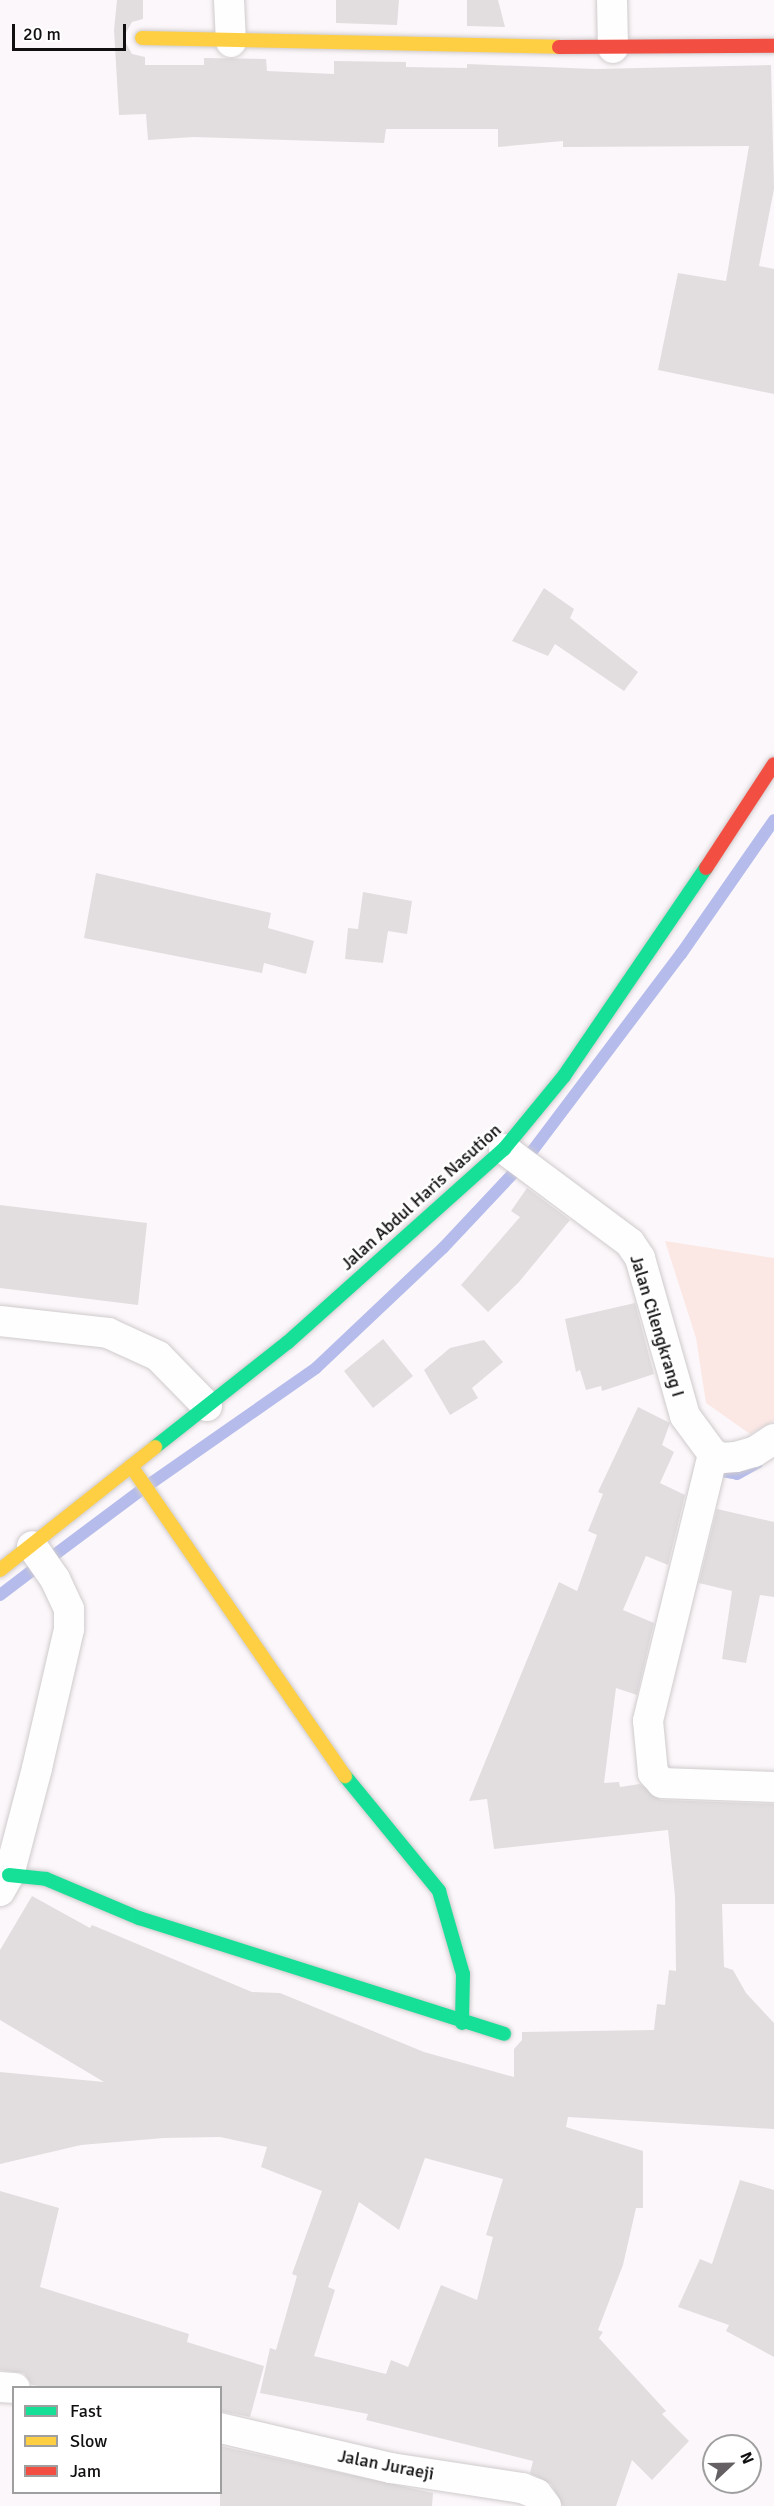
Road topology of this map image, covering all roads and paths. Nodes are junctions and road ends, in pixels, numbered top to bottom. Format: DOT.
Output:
graph roads {
  1 [pos="229,0"];
  2 [pos="612,0"];
  3 [pos="142,38"];
  4 [pos="231,42"];
  5 [pos="774,45"];
  6 [pos="613,48"];
  7 [pos="774,764"];
  8 [pos="504,1149"];
  9 [pos="0,1321"];
  10 [pos="207,1406"];
  11 [pos="774,1439"];
  12 [pos="713,1454"];
  13 [pos="131,1466"];
  14 [pos="32,1546"];
  15 [pos="0,1570"];
  16 [pos="774,1787"];
  17 [pos="4,1883"];
  18 [pos="462,2023"];
  19 [pos="504,2034"];
  20 [pos="222,2428"];
  21 [pos="546,2506"];
  1 -- 4 [label="street"];
  2 -- 6 [label="street"];
  3 -- 4 [label="main road"];
  4 -- 6 [label="main road"];
  5 -- 6 [label="main road"];
  7 -- 8 [label="main road, Jalan Abdul Haris Nasution"];
  8 -- 10 [label="main road, Jalan Abdul Haris Nasution"];
  8 -- 12 [label="street, Jalan Cilengkrang I"];
  9 -- 10 [label="street"];
  10 -- 13 [label="main road, Jalan Abdul Haris Nasution"];
  11 -- 12 [label="street"];
  12 -- 16 [label="street"];
  13 -- 14 [label="main road, Jalan Abdul Haris Nasution"];
  13 -- 18 [label="main road"];
  14 -- 15 [label="main road, Jalan Abdul Haris Nasution"];
  14 -- 17 [label="street"];
  17 -- 18 [label="main road"];
  18 -- 19 [label="main road"];
  20 -- 21 [label="street, Jalan Juraeji"];
}
